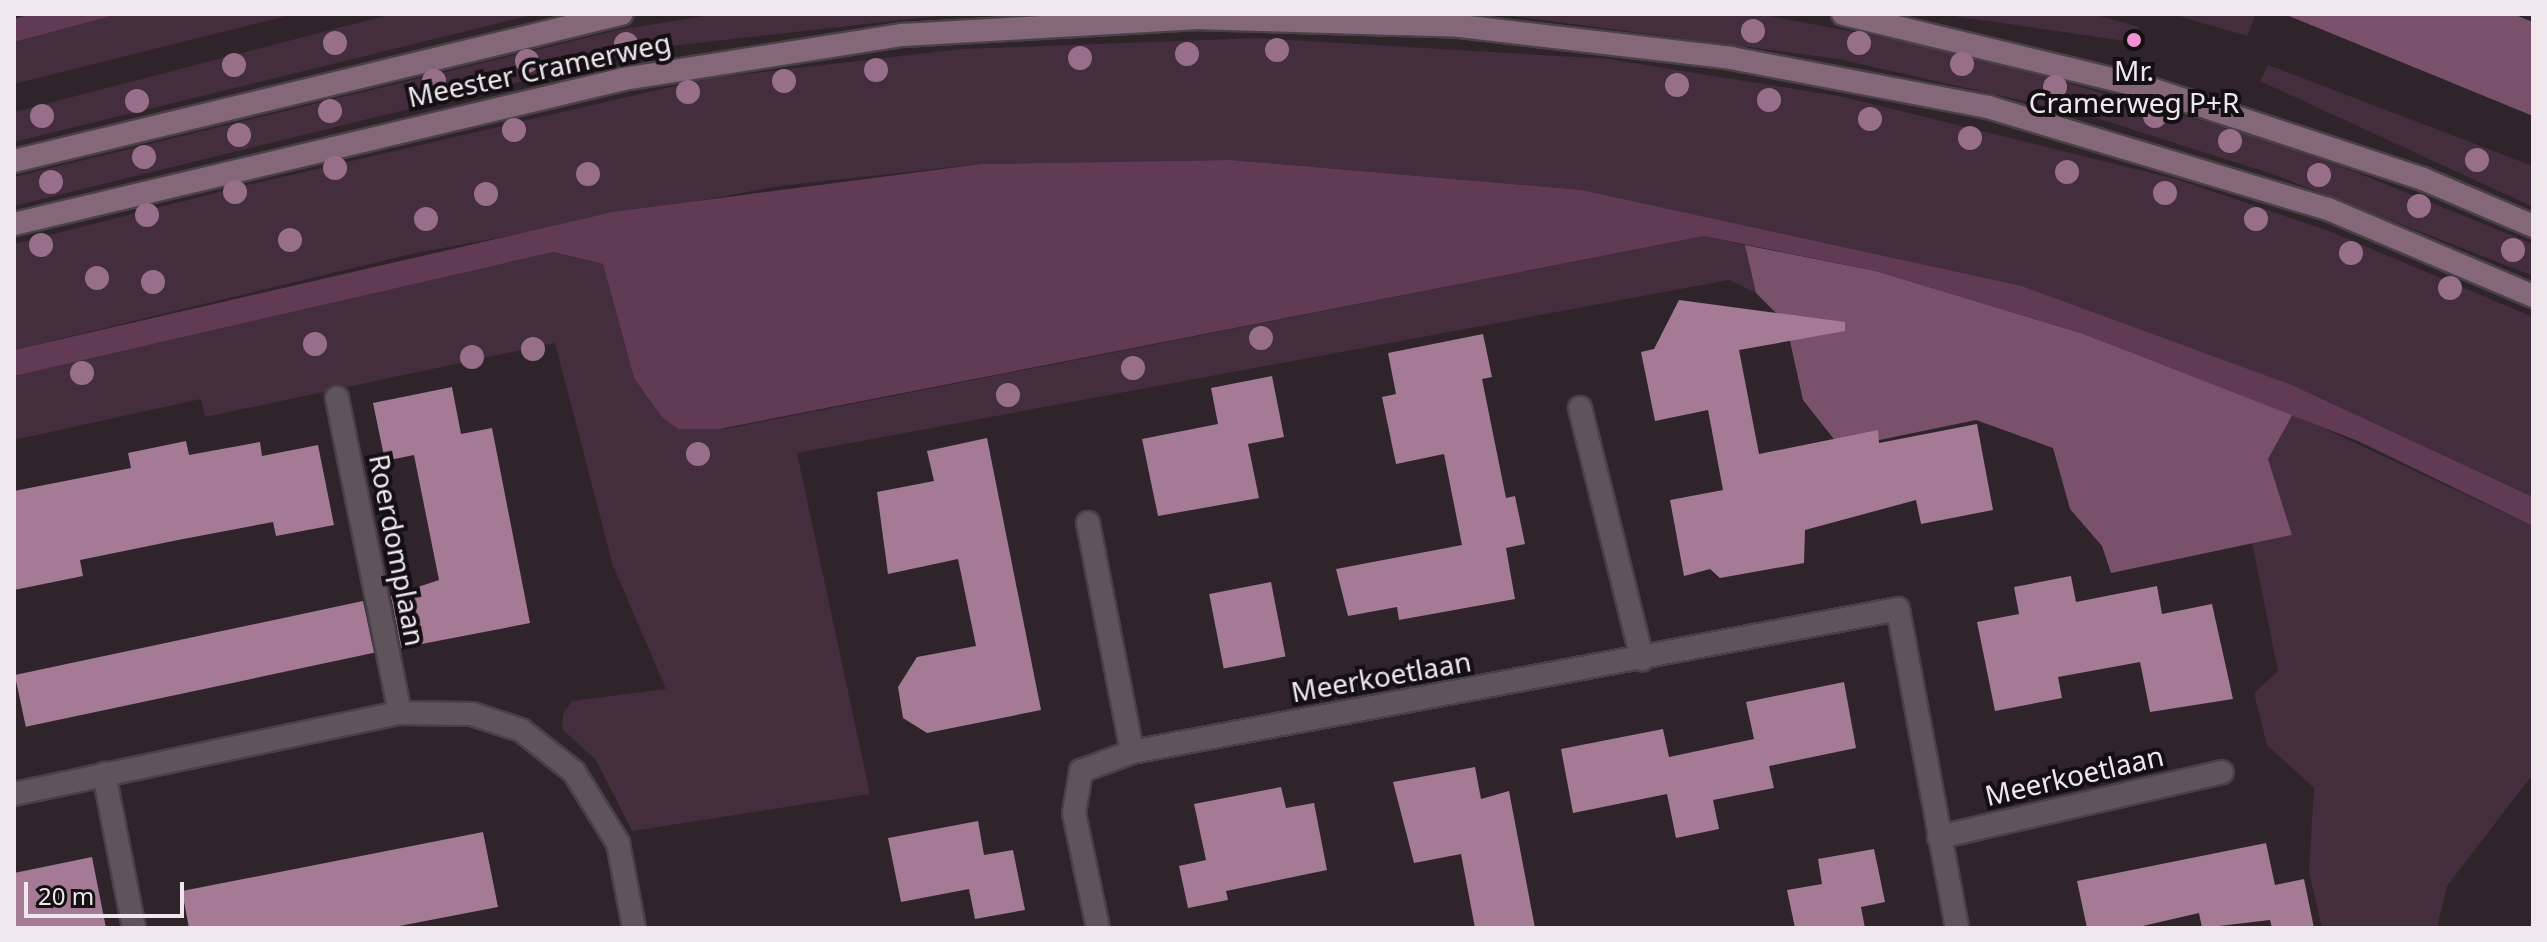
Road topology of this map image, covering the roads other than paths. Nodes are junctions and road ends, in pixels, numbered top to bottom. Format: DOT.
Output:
graph roads {
  1 [pos="621,14"];
  2 [pos="1843,14"];
  3 [pos="14,161"];
  4 [pos="14,224"];
  5 [pos="2533,226"];
  6 [pos="2533,296"];
  7 [pos="337,398"];
  8 [pos="1580,408"];
  9 [pos="1088,523"];
  10 [pos="1642,659"];
  11 [pos="400,713"];
  12 [pos="1132,752"];
  13 [pos="2222,772"];
  14 [pos="104,774"];
  15 [pos="14,794"];
  16 [pos="1939,837"];
  17 [pos="134,928"];
  18 [pos="634,928"];
  19 [pos="1098,928"];
  20 [pos="1957,928"];
  1 -- 3 [label="main road, Meester Cramerweg"];
  2 -- 5 [label="main road"];
  4 -- 6 [label="main road, Meester Cramerweg"];
  7 -- 11 [label="street, Roerdomplaan"];
  8 -- 10 [label="street"];
  9 -- 12 [label="street"];
  10 -- 12 [label="street, Meerkoetlaan"];
  10 -- 16 [label="street, Meerkoetlaan"];
  11 -- 14 [label="street"];
  11 -- 18 [label="street"];
  12 -- 19 [label="street, Meerkoetlaan"];
  13 -- 16 [label="street, Meerkoetlaan"];
  14 -- 15 [label="street"];
  14 -- 17 [label="street"];
  16 -- 20 [label="street, Meerkoetlaan"];
}
